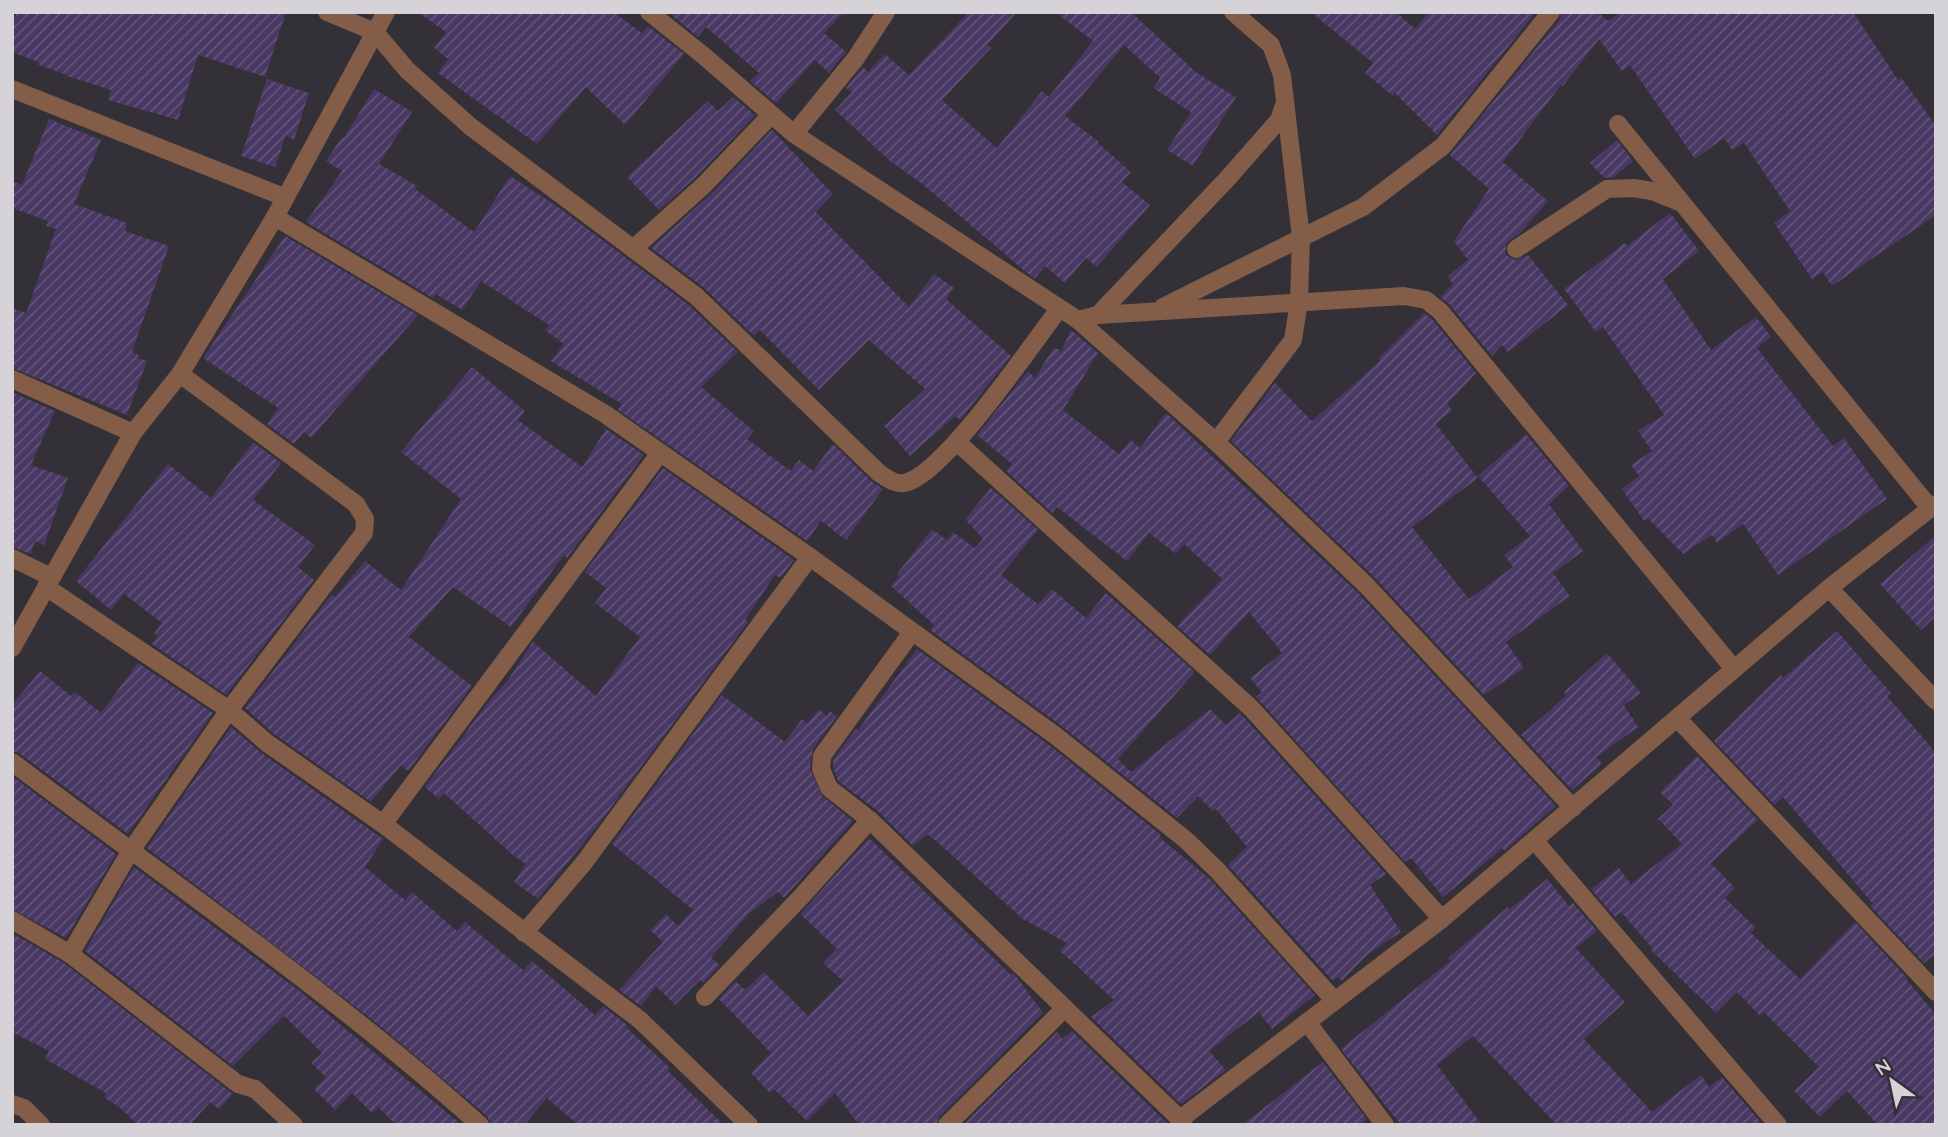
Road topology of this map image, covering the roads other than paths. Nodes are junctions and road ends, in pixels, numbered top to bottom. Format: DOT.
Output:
graph roads {
  1 [pos="327,12"];
  2 [pos="386,12"];
  3 [pos="649,12"];
  4 [pos="886,12"];
  5 [pos="1233,12"];
  6 [pos="1551,12"];
  7 [pos="375,32"];
  8 [pos="12,89"];
  9 [pos="1285,102"];
  10 [pos="771,115"];
  11 [pos="1618,124"];
  12 [pos="794,134"];
  13 [pos="284,197"];
  14 [pos="1682,203"];
  15 [pos="275,217"];
  16 [pos="1301,238"];
  17 [pos="633,249"];
  18 [pos="1516,249"];
  19 [pos="1299,301"];
  20 [pos="1059,309"];
  21 [pos="1153,312"];
  22 [pos="1098,315"];
  23 [pos="1079,320"];
  24 [pos="180,374"];
  25 [pos="12,379"];
  26 [pos="133,433"];
  27 [pos="957,442"];
  28 [pos="1216,443"];
  29 [pos="660,453"];
  30 [pos="1933,506"];
  31 [pos="810,557"];
  32 [pos="12,558"];
  33 [pos="48,582"];
  34 [pos="1829,588"];
  35 [pos="912,632"];
  36 [pos="12,648"];
  37 [pos="1734,669"];
  38 [pos="1936,701"];
  39 [pos="229,710"];
  40 [pos="1677,718"];
  41 [pos="12,762"];
  42 [pos="1573,808"];
  43 [pos="870,820"];
  44 [pos="383,824"];
  45 [pos="1535,841"];
  46 [pos="130,852"];
  47 [pos="1442,919"];
  48 [pos="12,920"];
  49 [pos="524,933"];
  50 [pos="70,954"];
  51 [pos="1936,992"];
  52 [pos="705,996"];
  53 [pos="1335,1001"];
  54 [pos="1065,1008"];
  55 [pos="1307,1023"];
  56 [pos="12,1104"];
  57 [pos="1186,1121"];
  58 [pos="953,1123"];
  59 [pos="41,1125"];
  60 [pos="294,1125"];
  61 [pos="480,1125"];
  62 [pos="749,1125"];
  63 [pos="1385,1125"];
  64 [pos="1778,1125"];
  1 -- 7 [label="street"];
  2 -- 7 [label="street"];
  3 -- 10 [label="street"];
  4 -- 12 [label="street"];
  5 -- 9 [label="street"];
  6 -- 16 [label="street"];
  7 -- 13 [label="street"];
  7 -- 17 [label="street"];
  8 -- 13 [label="street"];
  9 -- 16 [label="street"];
  9 -- 22 [label="street"];
  10 -- 12 [label="street"];
  10 -- 17 [label="street"];
  11 -- 14 [label="street"];
  12 -- 20 [label="street"];
  13 -- 15 [label="street"];
  14 -- 18 [label="street"];
  14 -- 30 [label="street"];
  15 -- 24 [label="street"];
  15 -- 29 [label="street"];
  16 -- 19 [label="street"];
  16 -- 21 [label="street"];
  17 -- 27 [label="street"];
  19 -- 21 [label="street"];
  19 -- 28 [label="street"];
  19 -- 37 [label="street"];
  20 -- 23 [label="street"];
  20 -- 27 [label="street"];
  21 -- 22 [label="street"];
  22 -- 23 [label="street"];
  23 -- 28 [label="street"];
  24 -- 26 [label="street"];
  24 -- 39 [label="street"];
  25 -- 26 [label="street"];
  26 -- 33 [label="street"];
  27 -- 47 [label="street"];
  28 -- 42 [label="street"];
  29 -- 31 [label="street"];
  29 -- 44 [label="street"];
  30 -- 34 [label="street"];
  31 -- 35 [label="street"];
  31 -- 49 [label="street"];
  32 -- 33 [label="street"];
  33 -- 36 [label="street"];
  33 -- 39 [label="street"];
  34 -- 37 [label="street"];
  34 -- 38 [label="street"];
  35 -- 43 [label="street"];
  35 -- 53 [label="street"];
  37 -- 40 [label="street"];
  39 -- 44 [label="street"];
  39 -- 46 [label="street"];
  40 -- 42 [label="street"];
  40 -- 51 [label="street"];
  41 -- 46 [label="street"];
  42 -- 45 [label="street"];
  43 -- 52 [label="street"];
  43 -- 54 [label="street"];
  44 -- 49 [label="street"];
  45 -- 47 [label="street"];
  45 -- 64 [label="street"];
  46 -- 50 [label="street"];
  46 -- 61 [label="street"];
  47 -- 53 [label="street"];
  48 -- 50 [label="street"];
  49 -- 62 [label="street"];
  50 -- 60 [label="street"];
  53 -- 55 [label="street"];
  54 -- 57 [label="street"];
  54 -- 58 [label="street"];
  55 -- 57 [label="street"];
  55 -- 63 [label="street"];
  56 -- 59 [label="street"];
}
